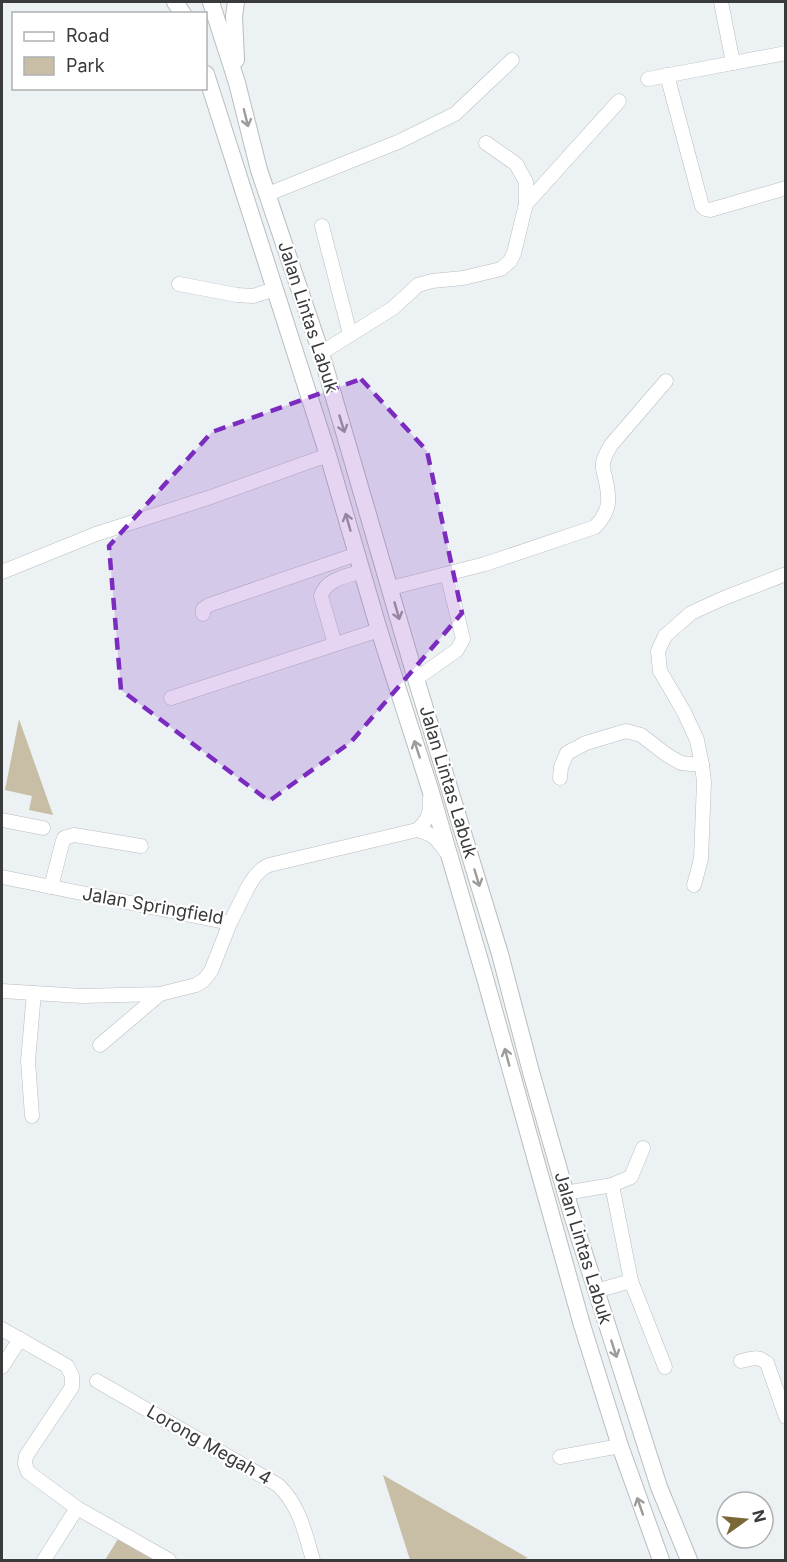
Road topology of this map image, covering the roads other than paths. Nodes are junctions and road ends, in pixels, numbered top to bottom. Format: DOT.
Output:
graph roads {
  1 [pos="211,2"];
  2 [pos="236,2"];
  3 [pos="721,2"];
  4 [pos="786,53"];
  5 [pos="512,60"];
  6 [pos="733,63"];
  7 [pos="667,75"];
  8 [pos="207,77"];
  9 [pos="648,79"];
  10 [pos="237,83"];
  11 [pos="619,102"];
  12 [pos="486,143"];
  13 [pos="786,188"];
  14 [pos="268,194"];
  15 [pos="526,204"];
  16 [pos="322,226"];
  17 [pos="179,284"];
  18 [pos="275,289"];
  19 [pos="350,334"];
  20 [pos="321,353"];
  21 [pos="666,381"];
  22 [pos="328,455"];
  23 [pos="357,554"];
  24 [pos="362,571"];
  25 [pos="2,572"];
  26 [pos="447,574"];
  27 [pos="786,574"];
  28 [pos="391,588"];
  29 [pos="203,614"];
  30 [pos="379,630"];
  31 [pos="335,644"];
  32 [pos="416,679"];
  33 [pos="171,698"];
  34 [pos="702,765"];
  35 [pos="560,778"];
  36 [pos="430,789"];
  37 [pos="2,820"];
  38 [pos="44,828"];
  39 [pos="417,830"];
  40 [pos="141,846"];
  41 [pos="450,857"];
  42 [pos="2,877"];
  43 [pos="694,885"];
  44 [pos="51,887"];
  45 [pos="230,923"];
  46 [pos="2,992"];
  47 [pos="34,993"];
  48 [pos="160,994"];
  49 [pos="100,1045"];
  50 [pos="531,1072"];
  51 [pos="32,1116"];
  52 [pos="643,1148"];
  53 [pos="612,1185"];
  54 [pos="565,1193"];
  55 [pos="631,1281"];
  56 [pos="596,1291"];
  57 [pos="582,1325"];
  58 [pos="2,1329"];
  59 [pos="20,1339"];
  60 [pos="741,1361"];
  61 [pos="2,1366"];
  62 [pos="665,1367"];
  63 [pos="97,1380"];
  64 [pos="784,1411"];
  65 [pos="620,1446"];
  66 [pos="560,1457"];
  67 [pos="77,1508"];
  68 [pos="44,1560"];
  69 [pos="169,1560"];
  70 [pos="314,1560"];
  71 [pos="661,1560"];
  72 [pos="689,1560"];
  1 -- 10 [label="main road, Jalan Lintas Labuk"];
  2 -- 10 [label="main road"];
  3 -- 6 [label="street"];
  4 -- 6 [label="street"];
  5 -- 14 [label="street"];
  6 -- 7 [label="street"];
  7 -- 9 [label="street"];
  7 -- 13 [label="street"];
  8 -- 18 [label="main road, Jalan Lintas Labuk"];
  10 -- 14 [label="main road, Jalan Lintas Labuk, one-way"];
  11 -- 15 [label="street"];
  12 -- 15 [label="street"];
  14 -- 20 [label="main road, Jalan Lintas Labuk"];
  15 -- 19 [label="street"];
  16 -- 19 [label="street"];
  17 -- 18 [label="street"];
  18 -- 22 [label="main road, Jalan Lintas Labuk"];
  19 -- 20 [label="street"];
  20 -- 28 [label="main road, Jalan Lintas Labuk, one-way"];
  21 -- 26 [label="street"];
  23 -- 22 [label="main road, Jalan Lintas Labuk, one-way"];
  22 -- 25 [label="street"];
  23 -- 24 [label="main road, Jalan Lintas Labuk"];
  23 -- 29 [label="street"];
  24 -- 30 [label="main road, Jalan Lintas Labuk"];
  24 -- 31 [label="street"];
  26 -- 28 [label="street"];
  26 -- 32 [label="street"];
  27 -- 34 [label="street"];
  28 -- 32 [label="main road, Jalan Lintas Labuk, one-way"];
  30 -- 31 [label="street"];
  36 -- 30 [label="main road, Jalan Lintas Labuk, one-way"];
  31 -- 33 [label="street"];
  32 -- 50 [label="main road, Jalan Lintas Labuk, one-way"];
  34 -- 35 [label="street"];
  34 -- 43 [label="street"];
  36 -- 39 [label="street"];
  36 -- 41 [label="main road, Jalan Lintas Labuk"];
  37 -- 38 [label="street"];
  39 -- 41 [label="street"];
  39 -- 45 [label="street, Jalan Springfield"];
  40 -- 44 [label="street"];
  57 -- 41 [label="main road, Jalan Lintas Labuk, one-way"];
  42 -- 44 [label="street, Jalan Springfield"];
  44 -- 45 [label="street, Jalan Springfield"];
  45 -- 48 [label="street"];
  46 -- 47 [label="street"];
  47 -- 48 [label="street"];
  47 -- 51 [label="street"];
  48 -- 49 [label="street"];
  50 -- 54 [label="main road, Jalan Lintas Labuk"];
  50 -- 57 [label="main road"];
  52 -- 53 [label="street"];
  53 -- 54 [label="street"];
  53 -- 55 [label="street"];
  54 -- 56 [label="main road, Jalan Lintas Labuk"];
  55 -- 56 [label="street"];
  55 -- 62 [label="street"];
  56 -- 72 [label="main road, Jalan Lintas Labuk, one-way"];
  57 -- 65 [label="main road, Jalan Lintas Labuk"];
  58 -- 59 [label="street"];
  59 -- 61 [label="street"];
  59 -- 67 [label="street"];
  60 -- 64 [label="street"];
  63 -- 70 [label="street, Lorong Megah 4"];
  65 -- 66 [label="street"];
  71 -- 65 [label="main road, Jalan Lintas Labuk, one-way"];
  67 -- 68 [label="street"];
  67 -- 69 [label="street"];
}
